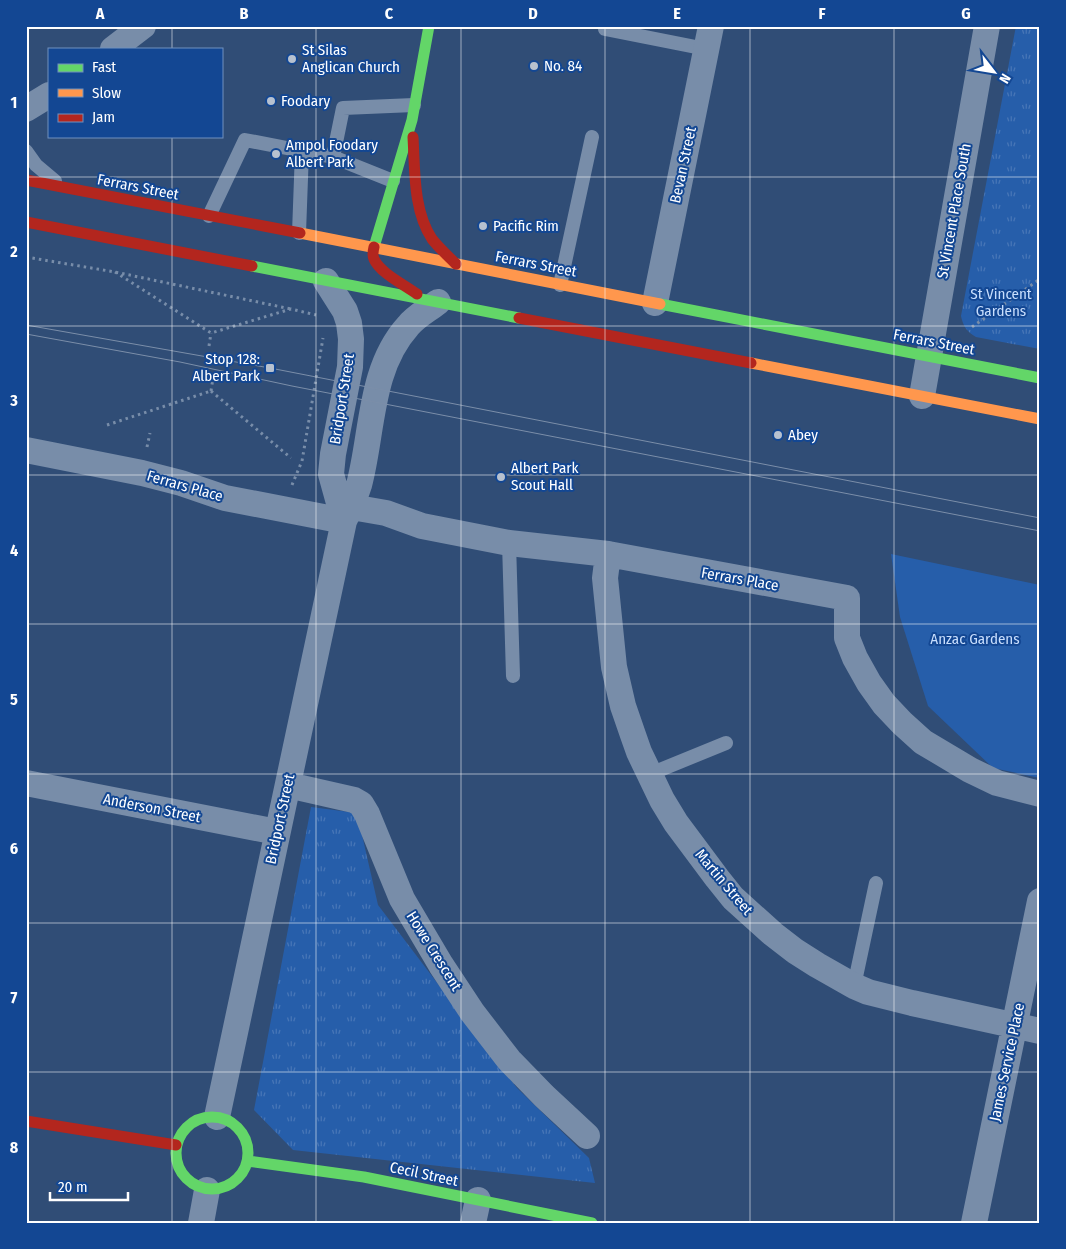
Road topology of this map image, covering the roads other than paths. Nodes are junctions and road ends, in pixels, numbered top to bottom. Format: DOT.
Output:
graph roads {
  1 [pos="143,26"];
  2 [pos="429,26"];
  3 [pos="987,26"];
  4 [pos="605,29"];
  5 [pos="709,38"];
  6 [pos="114,48"];
  7 [pos="48,96"];
  8 [pos="414,105"];
  9 [pos="26,109"];
  10 [pos="412,120"];
  11 [pos="592,137"];
  12 [pos="26,151"];
  13 [pos="302,151"];
  14 [pos="333,157"];
  15 [pos="26,180"];
  16 [pos="393,181"];
  17 [pos="63,188"];
  18 [pos="209,216"];
  19 [pos="27,221"];
  20 [pos="299,233"];
  21 [pos="374,247"];
  22 [pos="456,264"];
  23 [pos="326,280"];
  24 [pos="560,284"];
  25 [pos="432,301"];
  26 [pos="655,303"];
  27 [pos="929,356"];
  28 [pos="1040,378"];
  29 [pos="922,396"];
  30 [pos="1040,419"];
  31 [pos="26,450"];
  32 [pos="345,511"];
  33 [pos="509,543"];
  34 [pos="608,554"];
  35 [pos="513,676"];
  36 [pos="726,742"];
  37 [pos="650,774"];
  38 [pos="26,783"];
  39 [pos="288,785"];
  40 [pos="1040,794"];
  41 [pos="278,832"];
  42 [pos="876,883"];
  43 [pos="1040,901"];
  44 [pos="1036,939"];
  45 [pos="854,986"];
  46 [pos="1014,1025"];
  47 [pos="1040,1031"];
  48 [pos="217,1117"];
  49 [pos="26,1120"];
  50 [pos="586,1136"];
  51 [pos="176,1145"];
  52 [pos="248,1161"];
  53 [pos="207,1190"];
  54 [pos="475,1212"];
  55 [pos="201,1223"];
  56 [pos="592,1223"];
  57 [pos="974,1223"];
  1 -- 6 [label="street"];
  2 -- 8 [label="main road"];
  3 -- 27 [label="street, St Vincent Place South"];
  4 -- 5 [label="lane"];
  5 -- 26 [label="street, Bevan Street"];
  7 -- 9 [label="street"];
  8 -- 10 [label="main road"];
  8 -- 14 [label="lane"];
  10 -- 16 [label="main road"];
  10 -- 22 [label="main road"];
  11 -- 24 [label="lane"];
  12 -- 17 [label="lane"];
  13 -- 14 [label="lane"];
  13 -- 18 [label="lane"];
  13 -- 20 [label="lane"];
  14 -- 16 [label="lane"];
  15 -- 17 [label="main road, Ferrars Street"];
  16 -- 21 [label="main road"];
  17 -- 18 [label="main road, Ferrars Street"];
  18 -- 20 [label="main road, Ferrars Street"];
  19 -- 23 [label="main road"];
  20 -- 21 [label="main road, Ferrars Street"];
  21 -- 22 [label="main road, Ferrars Street"];
  21 -- 25 [label="main road"];
  22 -- 24 [label="main road, Ferrars Street"];
  23 -- 25 [label="main road"];
  23 -- 32 [label="street, Bridport Street"];
  24 -- 26 [label="main road, Ferrars Street"];
  25 -- 29 [label="main road"];
  25 -- 32 [label="street, Bridport Street"];
  26 -- 27 [label="main road, Ferrars Street"];
  27 -- 28 [label="main road, Ferrars Street"];
  27 -- 29 [label="street, St Vincent Place South"];
  29 -- 30 [label="main road"];
  31 -- 32 [label="street, Ferrars Place"];
  32 -- 33 [label="street, Ferrars Place"];
  32 -- 39 [label="street, Bridport Street"];
  33 -- 34 [label="street, Ferrars Place"];
  33 -- 35 [label="lane"];
  34 -- 37 [label="street, Martin Street"];
  34 -- 40 [label="street, Ferrars Place"];
  36 -- 37 [label="lane"];
  37 -- 45 [label="street, Martin Street"];
  38 -- 41 [label="street, Anderson Street"];
  39 -- 41 [label="street, Bridport Street"];
  39 -- 50 [label="street, Howe Crescent"];
  41 -- 48 [label="street, Bridport Street"];
  42 -- 45 [label="lane"];
  43 -- 44 [label="street, James Service Place"];
  44 -- 46 [label="street, James Service Place"];
  45 -- 46 [label="street, Martin Street"];
  46 -- 47 [label="street, Martin Street"];
  46 -- 57 [label="street, James Service Place"];
  48 -- 51 [label="main road"];
  48 -- 52 [label="main road"];
  49 -- 51 [label="main road"];
  51 -- 53 [label="main road"];
  52 -- 53 [label="main road"];
  52 -- 54 [label="main road, Cecil Street"];
  53 -- 55 [label="street"];
  54 -- 56 [label="main road, Cecil Street"];
}
